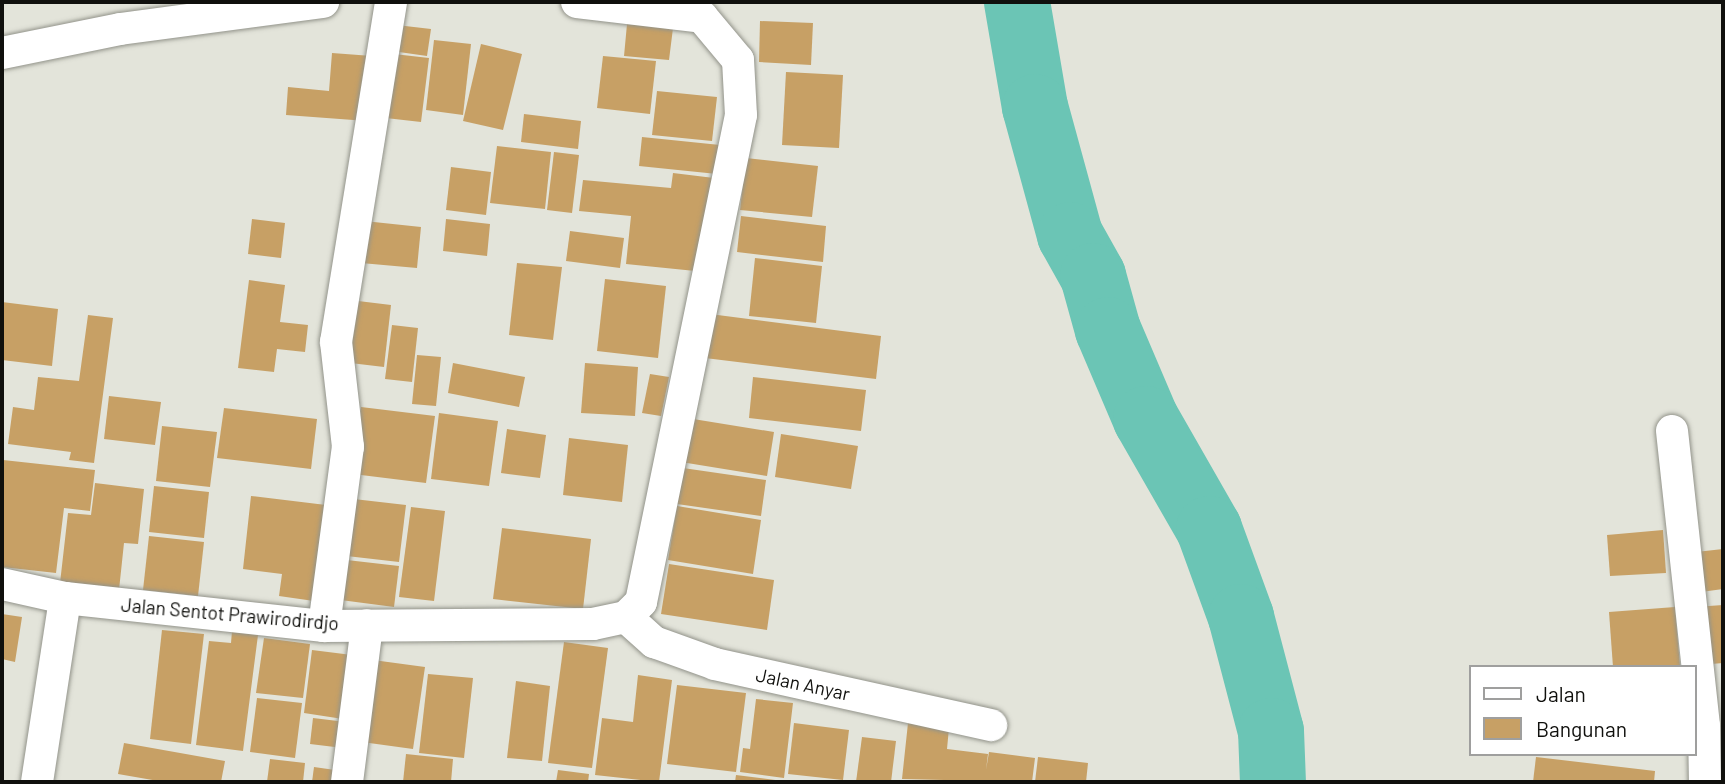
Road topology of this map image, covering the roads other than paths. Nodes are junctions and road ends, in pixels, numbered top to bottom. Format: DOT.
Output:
graph roads {
  1 [pos="323,2"];
  2 [pos="391,2"];
  3 [pos="597,3"];
  4 [pos="268,4"];
  5 [pos="2,54"];
  6 [pos="1672,431"];
  7 [pos="2,584"];
  8 [pos="65,598"];
  9 [pos="626,617"];
  10 [pos="367,625"];
  11 [pos="324,626"];
  12 [pos="991,725"];
  13 [pos="1714,726"];
  14 [pos="37,782"];
  15 [pos="348,782"];
  16 [pos="1705,782"];
  1 -- 4 [label="street"];
  2 -- 11 [label="street"];
  3 -- 9 [label="street"];
  4 -- 5 [label="street"];
  6 -- 13 [label="street"];
  7 -- 8 [label="street, Jalan Sentot Prawirodirdjo"];
  8 -- 11 [label="street, Jalan Sentot Prawirodirdjo"];
  8 -- 14 [label="street"];
  9 -- 10 [label="street, Jalan Sentot Prawirodirdjo"];
  9 -- 12 [label="street, Jalan Anyar"];
  10 -- 11 [label="street, Jalan Sentot Prawirodirdjo"];
  10 -- 15 [label="street"];
  13 -- 16 [label="street"];
}
